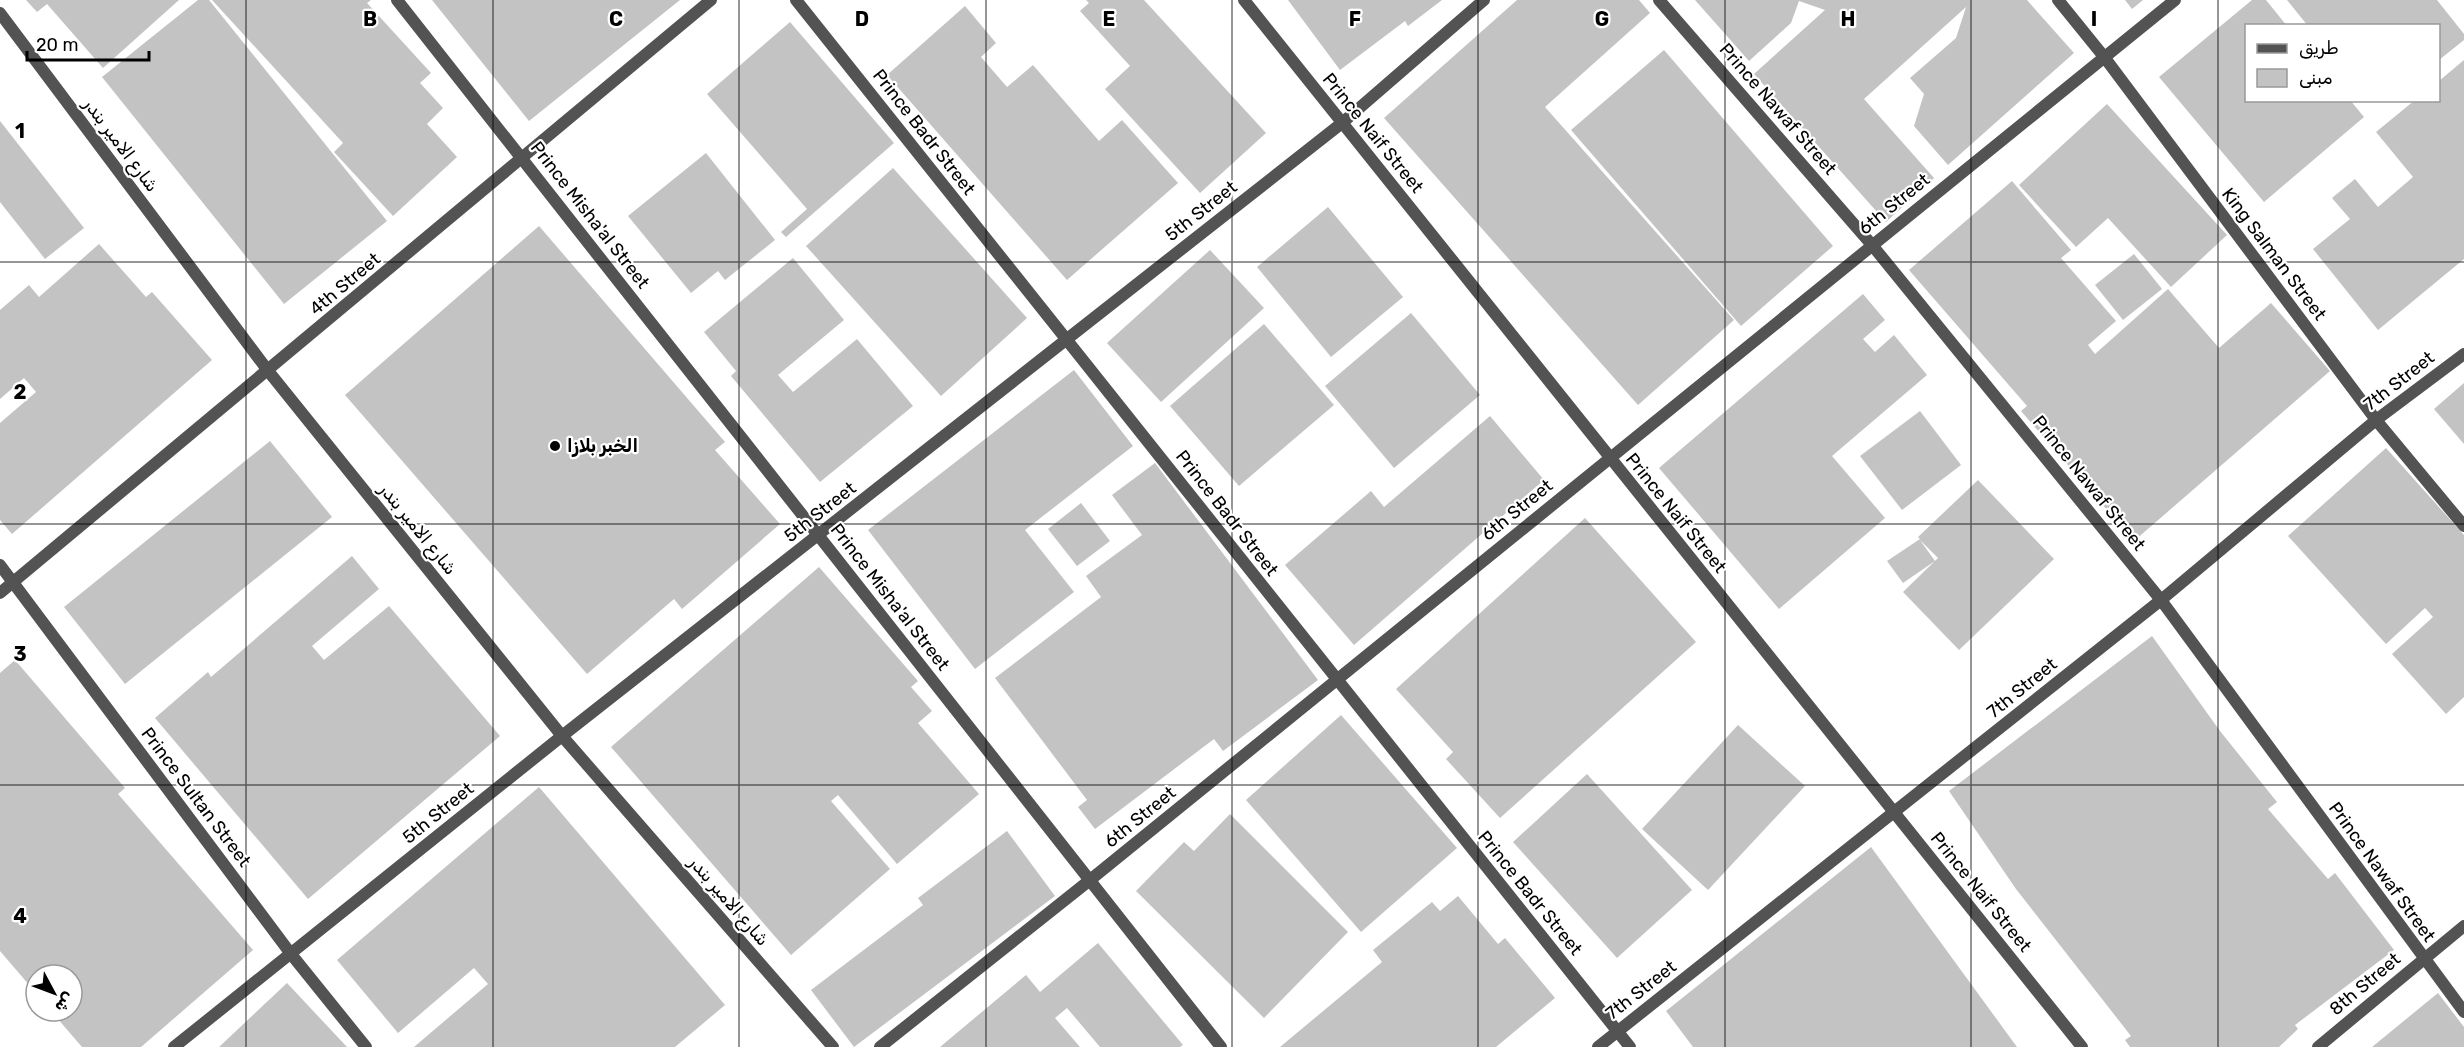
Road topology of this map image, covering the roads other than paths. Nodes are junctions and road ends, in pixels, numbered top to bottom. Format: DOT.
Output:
graph roads {
  1 [pos="397,0"];
  2 [pos="711,0"];
  3 [pos="796,0"];
  4 [pos="1244,0"];
  5 [pos="1484,0"];
  6 [pos="1659,0"];
  7 [pos="2058,0"];
  8 [pos="2175,0"];
  9 [pos="0,13"];
  10 [pos="2105,58"];
  11 [pos="1342,123"];
  12 [pos="522,156"];
  13 [pos="1872,245"];
  14 [pos="1066,340"];
  15 [pos="2464,354"];
  16 [pos="269,372"];
  17 [pos="2376,420"];
  18 [pos="1610,458"];
  19 [pos="2464,526"];
  20 [pos="819,535"];
  21 [pos="0,566"];
  22 [pos="14,582"];
  23 [pos="0,593"];
  24 [pos="2161,600"];
  25 [pos="1336,680"];
  26 [pos="562,736"];
  27 [pos="1894,813"];
  28 [pos="1090,880"];
  29 [pos="2464,926"];
  30 [pos="291,954"];
  31 [pos="2423,959"];
  32 [pos="2464,1012"];
  33 [pos="1618,1032"];
  34 [pos="174,1047"];
  35 [pos="366,1047"];
  36 [pos="833,1047"];
  37 [pos="880,1047"];
  38 [pos="1221,1047"];
  39 [pos="1598,1047"];
  40 [pos="1630,1047"];
  41 [pos="2082,1047"];
  42 [pos="2318,1047"];
  1 -- 12 [label="street, Prince Misha'al Street"];
  2 -- 12 [label="street, 4th Street"];
  3 -- 14 [label="street, Prince Badr Street"];
  4 -- 11 [label="street, Prince Naif Street"];
  5 -- 11 [label="street, 5th Street"];
  6 -- 13 [label="street, Prince Nawaf Street"];
  7 -- 10 [label="street, King Salman Street"];
  8 -- 10 [label="street, 6th Street"];
  9 -- 16 [label="street, شارع الامير بندر"];
  10 -- 13 [label="street, 6th Street"];
  10 -- 17 [label="street, King Salman Street"];
  11 -- 14 [label="street, 5th Street"];
  11 -- 18 [label="street, Prince Naif Street"];
  12 -- 16 [label="street, 4th Street"];
  12 -- 20 [label="street, Prince Misha'al Street"];
  13 -- 18 [label="street, 6th Street"];
  13 -- 24 [label="street, Prince Nawaf Street"];
  14 -- 20 [label="street, 5th Street"];
  14 -- 25 [label="street, Prince Badr Street"];
  15 -- 17 [label="street, 7th Street"];
  16 -- 22 [label="street, 4th Street"];
  16 -- 26 [label="street, شارع الامير بندر"];
  17 -- 19 [label="street, King Salman Street"];
  17 -- 24 [label="street, 7th Street"];
  18 -- 25 [label="street, 6th Street"];
  18 -- 27 [label="street, Prince Naif Street"];
  20 -- 26 [label="street, 5th Street"];
  20 -- 28 [label="street, Prince Misha'al Street"];
  21 -- 22 [label="street, Prince Sultan Street"];
  22 -- 23 [label="street, 4th Street"];
  22 -- 30 [label="street, Prince Sultan Street"];
  24 -- 27 [label="street, 7th Street"];
  24 -- 31 [label="street, Prince Nawaf Street"];
  25 -- 28 [label="street, 6th Street"];
  25 -- 33 [label="street, Prince Badr Street"];
  26 -- 30 [label="street, 5th Street"];
  26 -- 36 [label="street, شارع الامير بندر"];
  27 -- 33 [label="street, 7th Street"];
  27 -- 41 [label="street, Prince Naif Street"];
  28 -- 37 [label="street, 6th Street"];
  28 -- 38 [label="street, Prince Misha'al Street"];
  29 -- 31 [label="street, 8th Street"];
  30 -- 34 [label="street, 5th Street"];
  30 -- 35 [label="street, Prince Sultan Street"];
  31 -- 32 [label="street, Prince Nawaf Street"];
  31 -- 42 [label="street, 8th Street"];
  33 -- 39 [label="street, 7th Street"];
  33 -- 40 [label="street, Prince Badr Street"];
}
